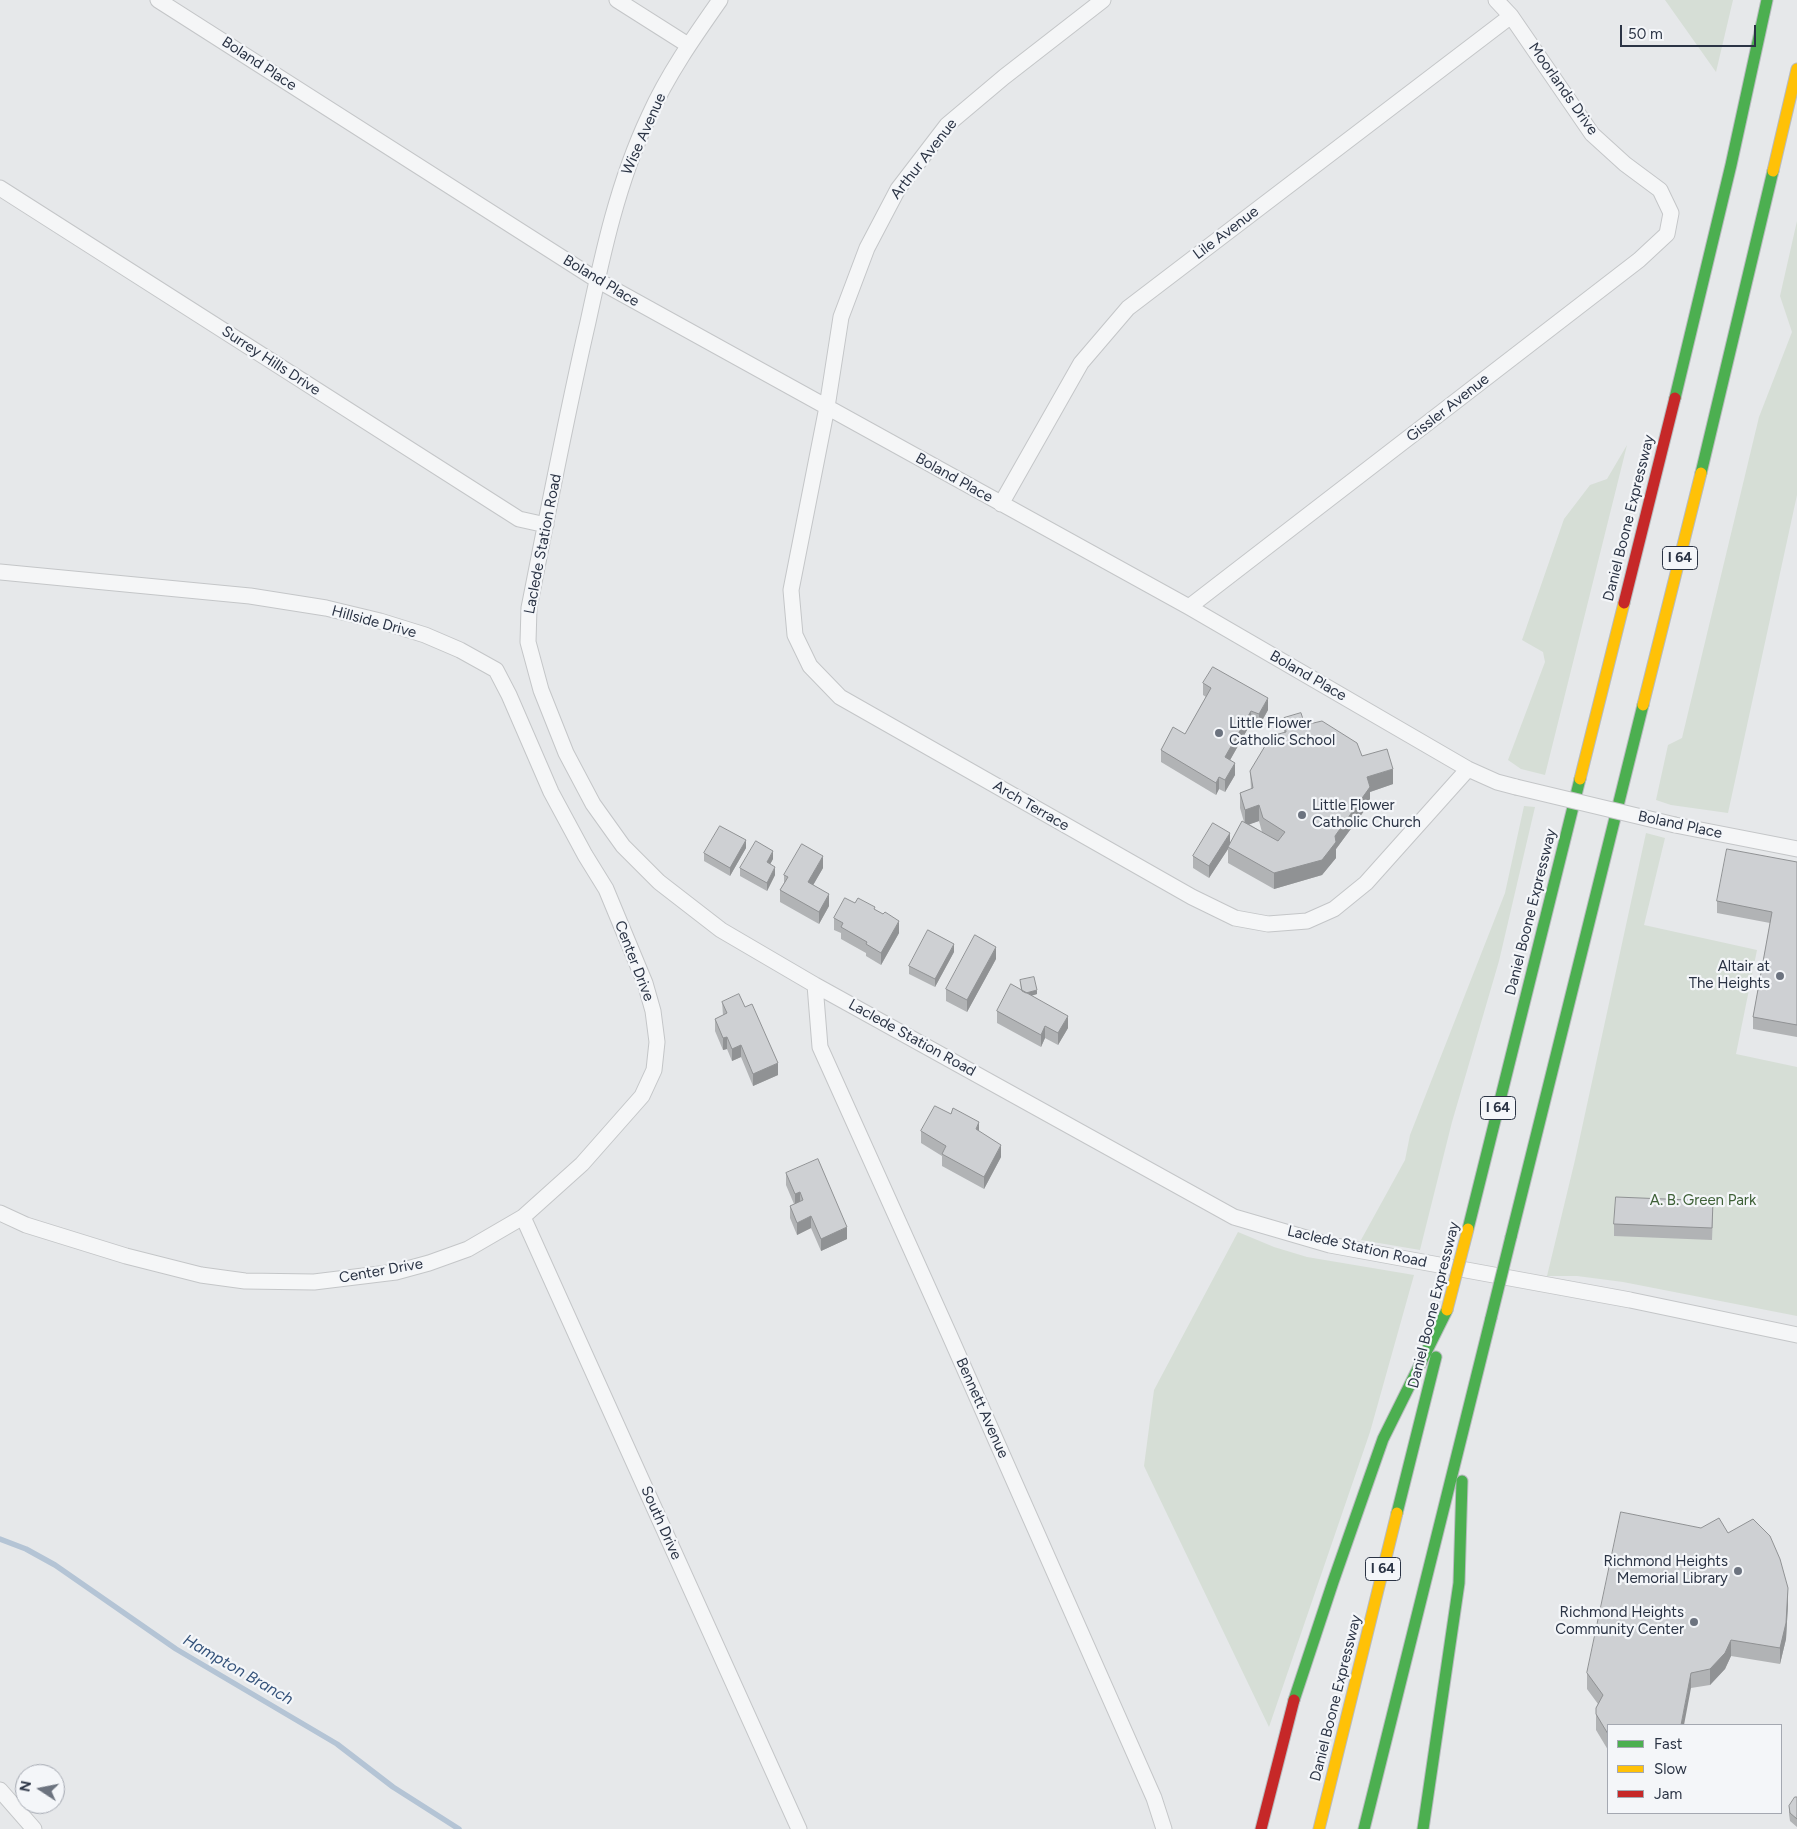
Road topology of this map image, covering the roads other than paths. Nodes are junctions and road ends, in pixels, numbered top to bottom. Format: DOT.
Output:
graph roads {
  1 [pos="158,0"];
  2 [pos="617,0"];
  3 [pos="720,0"];
  4 [pos="1103,0"];
  5 [pos="1496,0"];
  6 [pos="1757,0"];
  7 [pos="1767,0"];
  8 [pos="1511,16"];
  9 [pos="688,45"];
  10 [pos="1797,69"];
  11 [pos="1752,72"];
  12 [pos="0,188"];
  13 [pos="1660,190"];
  14 [pos="597,280"];
  15 [pos="827,407"];
  16 [pos="1001,504"];
  17 [pos="546,525"];
  18 [pos="0,572"];
  19 [pos="1190,607"];
  20 [pos="1468,769"];
  21 [pos="1797,849"];
  22 [pos="606,890"];
  23 [pos="815,985"];
  24 [pos="0,1213"];
  25 [pos="522,1218"];
  26 [pos="1447,1310"];
  27 [pos="1797,1335"];
  28 [pos="1464,1424"];
  29 [pos="0,1790"];
  30 [pos="34,1829"];
  31 [pos="798,1829"];
  32 [pos="1164,1829"];
  33 [pos="1261,1829"];
  34 [pos="1319,1829"];
  35 [pos="1364,1829"];
  36 [pos="1422,1829"];
  1 -- 14 [label="street, Boland Place"];
  2 -- 9 [label="street"];
  3 -- 9 [label="street, Wise Avenue"];
  4 -- 15 [label="street, Arthur Avenue"];
  5 -- 8 [label="street, Moorlands Drive"];
  6 -- 11 [label="highway"];
  7 -- 11 [label="highway, Daniel Boone Expressway / I 64"];
  8 -- 13 [label="street, Moorlands Drive"];
  8 -- 16 [label="street, Lile Avenue"];
  9 -- 14 [label="street, Wise Avenue"];
  10 -- 28 [label="highway, I 64, bridge"];
  11 -- 26 [label="highway, Daniel Boone Expressway / I 64, bridge"];
  12 -- 17 [label="street, Surrey Hills Drive"];
  13 -- 19 [label="street, Gissler Avenue"];
  14 -- 15 [label="street, Boland Place"];
  14 -- 17 [label="street, Laclede Station Road"];
  15 -- 16 [label="street, Boland Place"];
  15 -- 20 [label="street, Arch Terrace"];
  16 -- 19 [label="street, Boland Place"];
  17 -- 23 [label="street, Laclede Station Road"];
  18 -- 22 [label="street, Hillside Drive"];
  19 -- 20 [label="street, Boland Place"];
  20 -- 21 [label="street, Boland Place, bridge"];
  22 -- 25 [label="street, Center Drive"];
  23 -- 27 [label="street, Laclede Station Road"];
  23 -- 32 [label="street, Bennett Avenue"];
  24 -- 25 [label="street, Center Drive"];
  25 -- 31 [label="street, South Drive"];
  26 -- 33 [label="highway"];
  26 -- 34 [label="highway, Daniel Boone Expressway / I 64"];
  28 -- 35 [label="highway, I 64"];
  28 -- 36 [label="highway"];
  29 -- 30 [label="street"];
}
